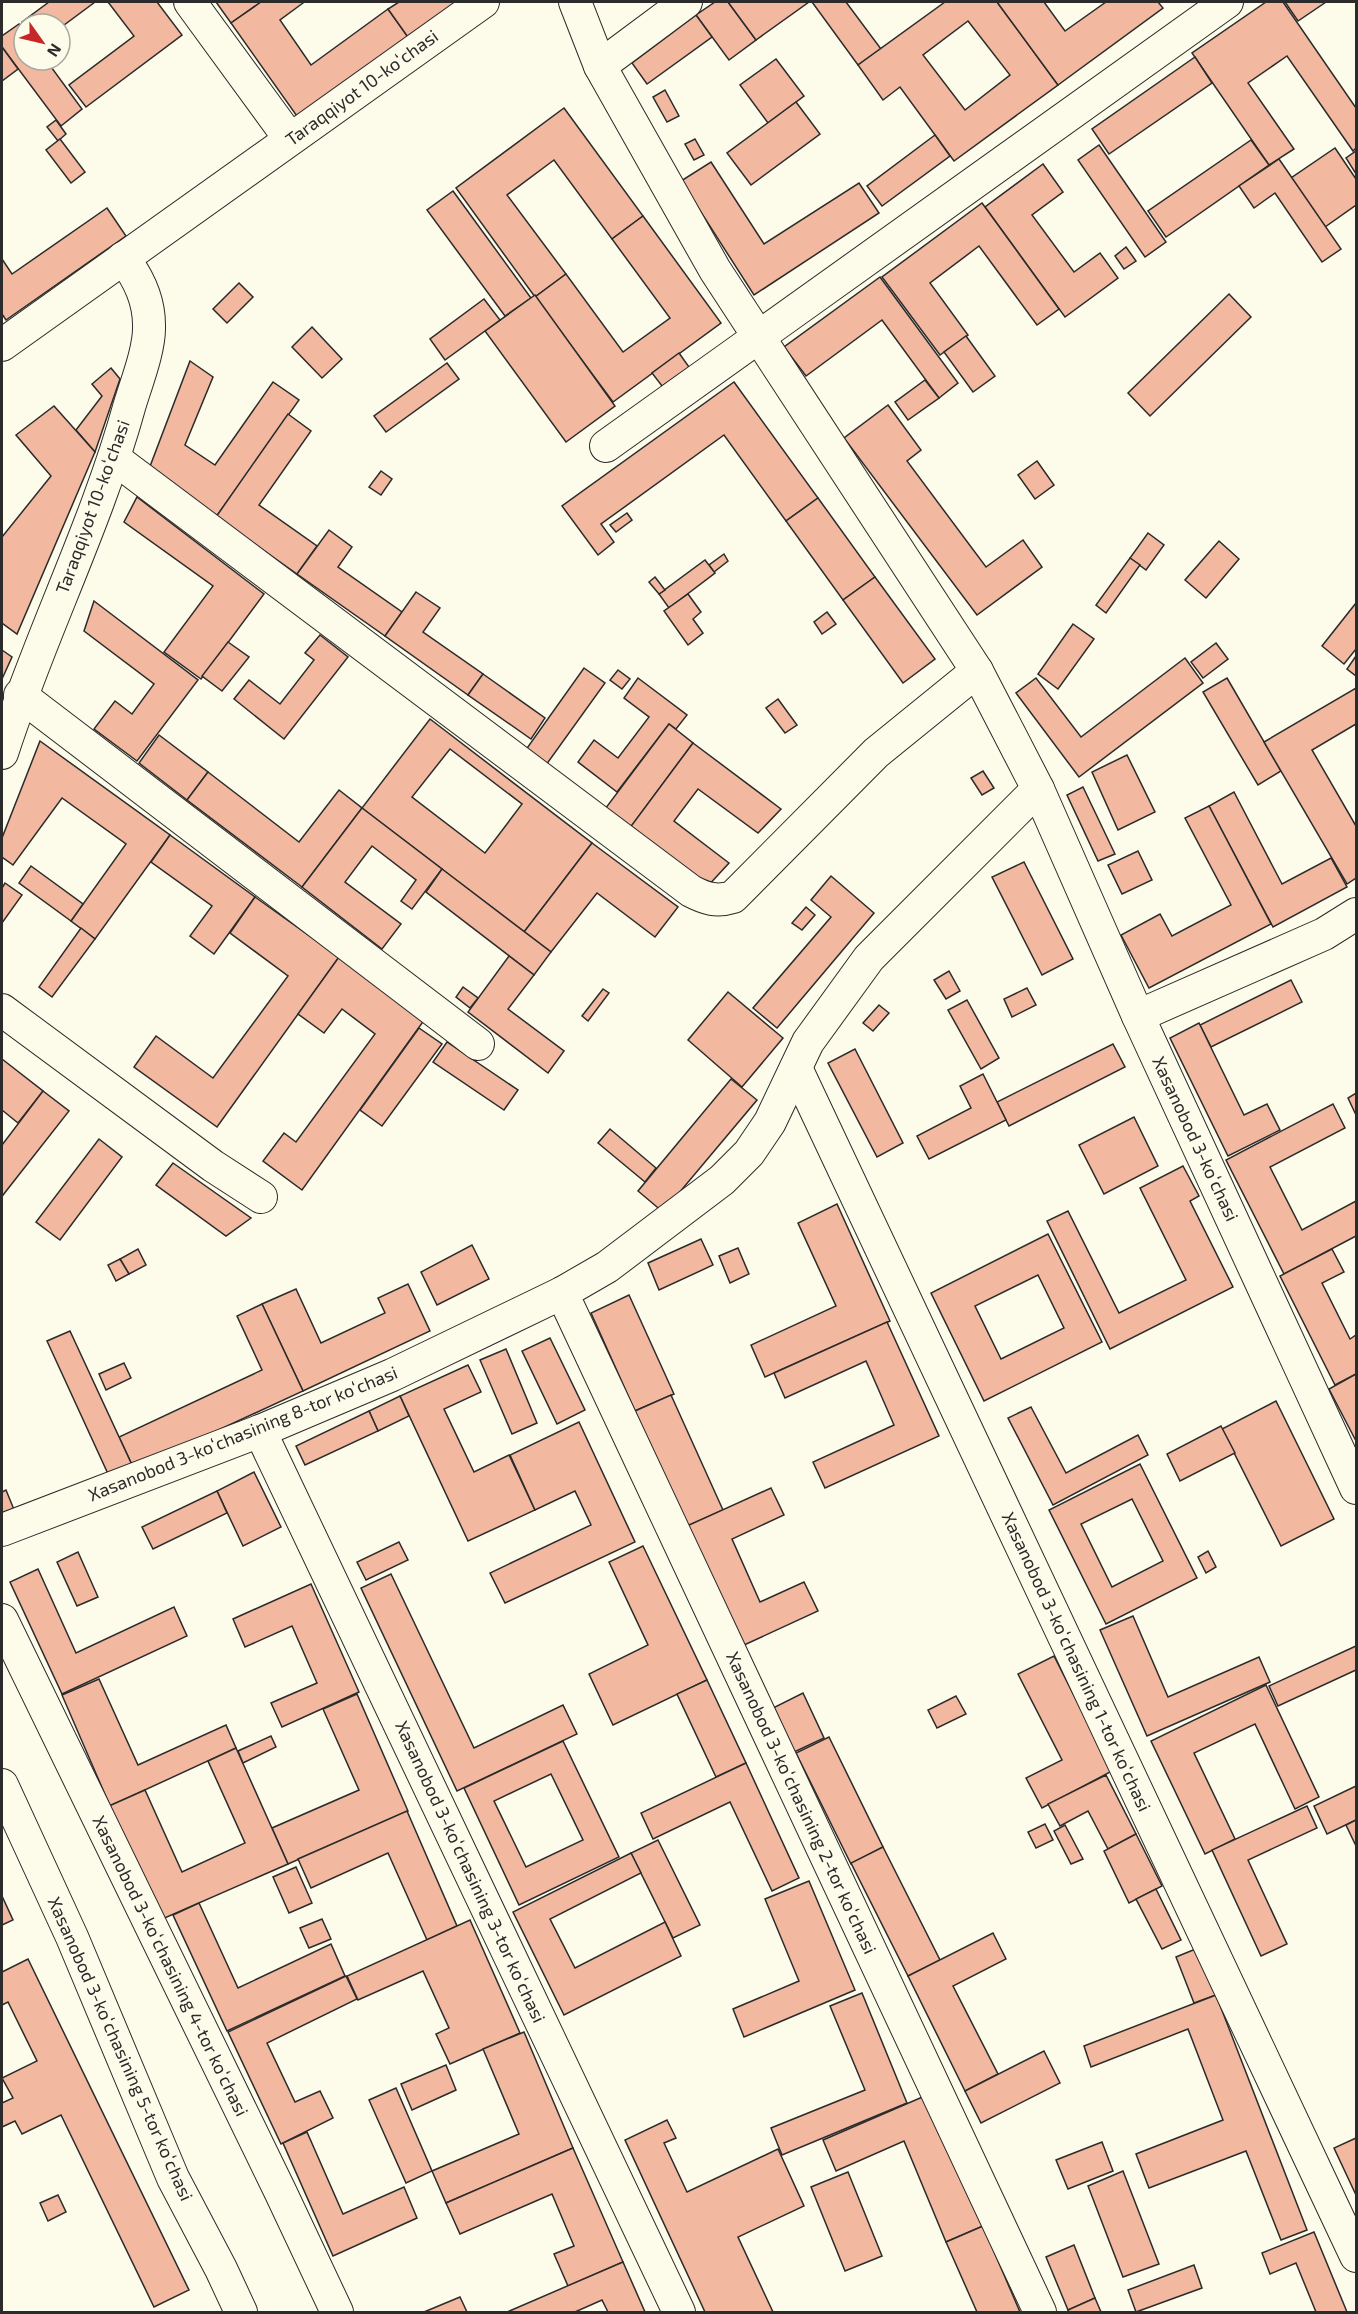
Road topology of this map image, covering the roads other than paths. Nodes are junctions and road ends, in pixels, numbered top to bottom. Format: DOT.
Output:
graph roads {
  1 [pos="190,2"];
  2 [pos="483,2"];
  3 [pos="575,2"];
  4 [pos="686,2"];
  5 [pos="1227,2"];
  6 [pos="600,66"];
  7 [pos="290,139"];
  8 [pos="123,258"];
  9 [pos="760,336"];
  10 [pos="3,341"];
  11 [pos="606,446"];
  12 [pos="115,459"];
  13 [pos="977,671"];
  14 [pos="21,695"];
  15 [pos="2,753"];
  16 [pos="1038,789"];
  17 [pos="1356,914"];
  18 [pos="2,1010"];
  19 [pos="1138,1016"];
  20 [pos="478,1044"];
  21 [pos="796,1068"];
  22 [pos="261,1197"];
  23 [pos="562,1293"];
  24 [pos="260,1431"];
  25 [pos="1356,1488"];
  26 [pos="2,1530"];
  27 [pos="2,1620"];
  28 [pos="2,1785"];
  29 [pos="1356,2256"];
  30 [pos="241,2313"];
  31 [pos="337,2313"];
  32 [pos="679,2313"];
  33 [pos="1040,2313"];
  1 -- 7 [label="street"];
  2 -- 7 [label="street, Taraqqiyot 10-koʻchasi"];
  3 -- 6 [label="street, Xasanobod 3-koʻchasi"];
  4 -- 6 [label="street"];
  5 -- 9 [label="street"];
  6 -- 9 [label="street, Xasanobod 3-koʻchasi"];
  7 -- 8 [label="street, Taraqqiyot 10-koʻchasi"];
  8 -- 10 [label="street, Taraqqiyot 10-koʻchasi"];
  8 -- 12 [label="street, Taraqqiyot 10-koʻchasi"];
  9 -- 11 [label="street"];
  9 -- 13 [label="street, Xasanobod 3-koʻchasi"];
  12 -- 13 [label="street"];
  12 -- 14 [label="street, Taraqqiyot 10-koʻchasi"];
  13 -- 16 [label="street, Xasanobod 3-koʻchasi"];
  14 -- 15 [label="street, Taraqqiyot 10-koʻchasi"];
  14 -- 20 [label="street"];
  16 -- 19 [label="street, Xasanobod 3-koʻchasi"];
  16 -- 21 [label="street, Xasanobod 3-koʻchasining 8-tor koʻchasi"];
  17 -- 19 [label="street"];
  18 -- 22 [label="street"];
  19 -- 25 [label="street, Xasanobod 3-koʻchasi"];
  21 -- 23 [label="street, Xasanobod 3-koʻchasining 8-tor koʻchasi"];
  21 -- 29 [label="street, Xasanobod 3-koʻchasining 1-tor koʻchasi"];
  23 -- 24 [label="street, Xasanobod 3-koʻchasining 8-tor koʻchasi"];
  23 -- 33 [label="street, Xasanobod 3-koʻchasining 2-tor koʻchasi"];
  24 -- 26 [label="street, Xasanobod 3-koʻchasining 8-tor koʻchasi"];
  24 -- 32 [label="street, Xasanobod 3-koʻchasining 3-tor koʻchasi"];
  27 -- 31 [label="street, Xasanobod 3-koʻchasining 4-tor koʻchasi"];
  28 -- 30 [label="street, Xasanobod 3-koʻchasining 5-tor koʻchasi"];
}
